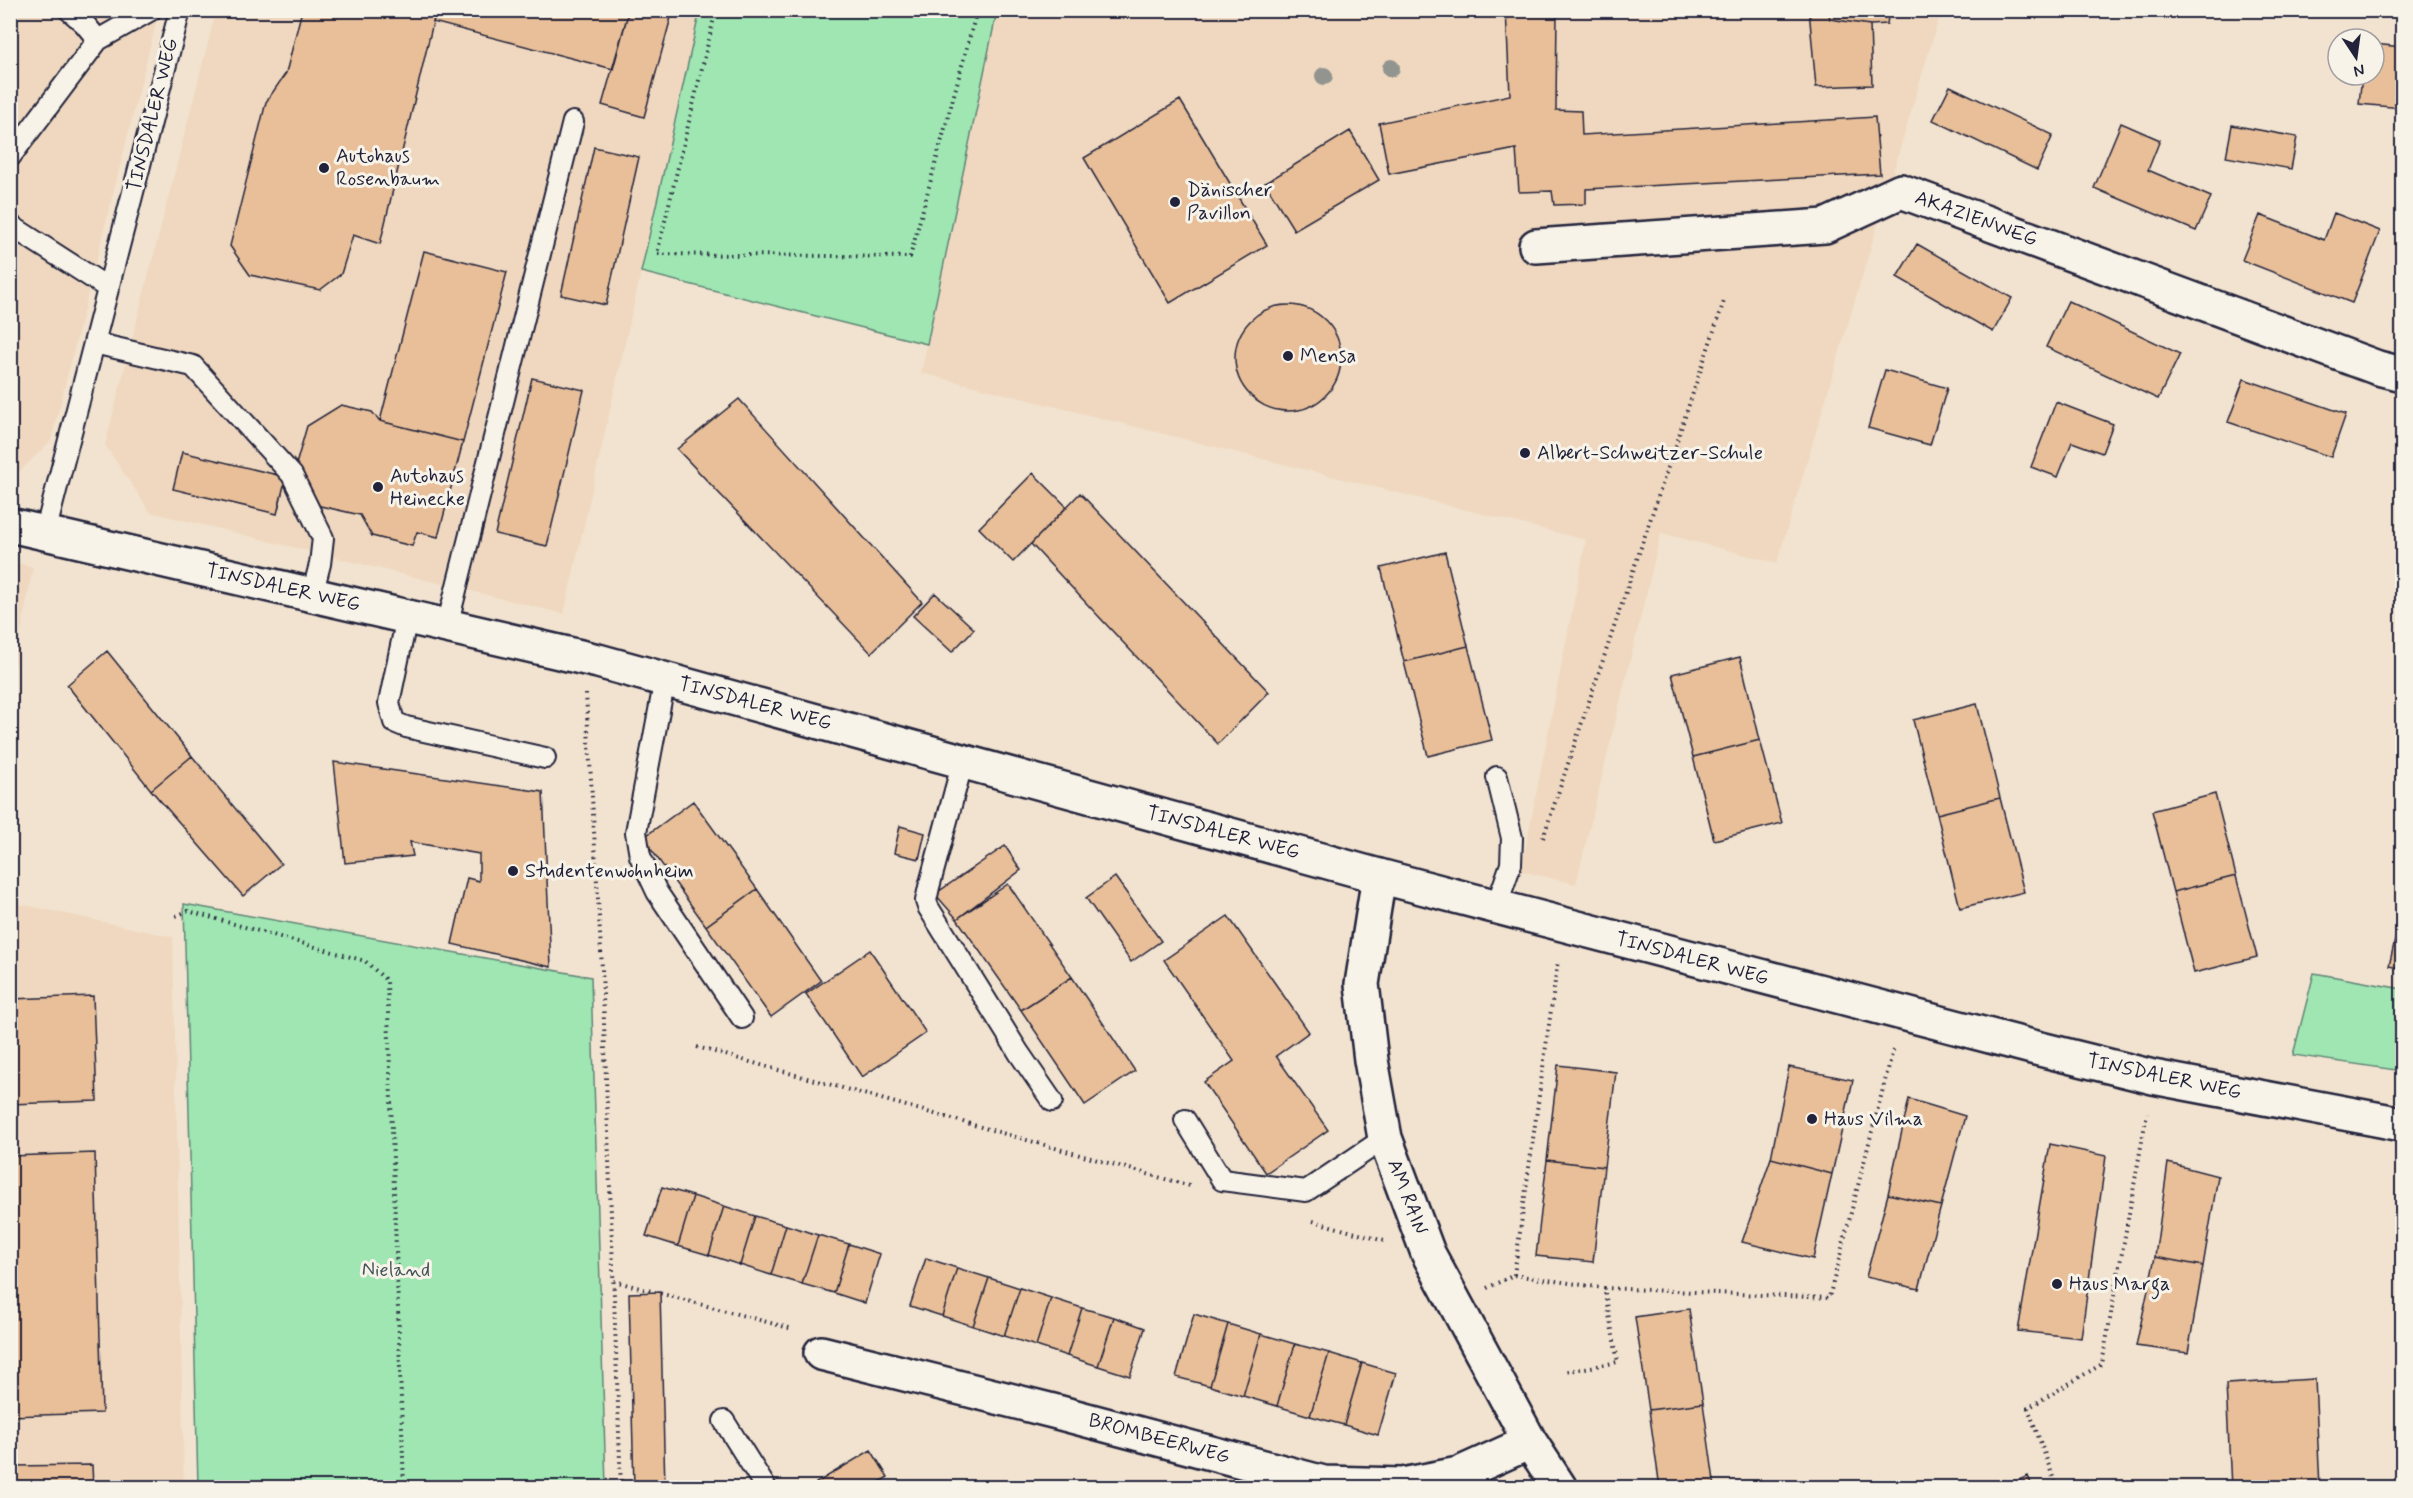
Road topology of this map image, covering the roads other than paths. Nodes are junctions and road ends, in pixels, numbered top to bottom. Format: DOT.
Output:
graph roads {
  1 [pos="69,10"];
  2 [pos="151,10"];
  3 [pos="180,10"];
  4 [pos="98,40"];
  5 [pos="573,122"];
  6 [pos="10,157"];
  7 [pos="10,225"];
  8 [pos="1536,246"];
  9 [pos="108,288"];
  10 [pos="94,343"];
  11 [pos="2403,374"];
  12 [pos="10,525"];
  13 [pos="45,533"];
  14 [pos="312,595"];
  15 [pos="407,616"];
  16 [pos="447,626"];
  17 [pos="665,679"];
  18 [pos="545,758"];
  19 [pos="963,761"];
  20 [pos="1497,777"];
  21 [pos="1379,876"];
  22 [pos="1496,907"];
  23 [pos="742,1018"];
  24 [pos="1053,1101"];
  25 [pos="1185,1120"];
  26 [pos="2403,1124"];
  27 [pos="1385,1138"];
  28 [pos="821,1353"];
  29 [pos="724,1421"];
  30 [pos="1530,1442"];
  31 [pos="766,1488"];
  32 [pos="1560,1488"];
  1 -- 4 [label="lane"];
  2 -- 4 [label="lane"];
  3 -- 9 [label="lane, TINSDALER WEG"];
  4 -- 6 [label="lane"];
  5 -- 16 [label="lane"];
  7 -- 9 [label="lane"];
  8 -- 11 [label="street, AKAZIENWEG"];
  9 -- 10 [label="lane, TINSDALER WEG"];
  10 -- 13 [label="lane, TINSDALER WEG"];
  10 -- 14 [label="lane"];
  12 -- 13 [label="street, TINSDALER WEG"];
  13 -- 14 [label="street, TINSDALER WEG"];
  14 -- 15 [label="street, TINSDALER WEG"];
  15 -- 16 [label="street, TINSDALER WEG"];
  15 -- 18 [label="lane"];
  16 -- 17 [label="street, TINSDALER WEG"];
  17 -- 19 [label="street, TINSDALER WEG"];
  17 -- 23 [label="lane"];
  19 -- 21 [label="street, TINSDALER WEG"];
  19 -- 24 [label="lane"];
  20 -- 22 [label="lane"];
  21 -- 22 [label="street, TINSDALER WEG"];
  21 -- 27 [label="street, AM RAIN"];
  22 -- 26 [label="street, TINSDALER WEG"];
  25 -- 27 [label="lane"];
  27 -- 30 [label="street, AM RAIN"];
  28 -- 30 [label="street, BROMBEERWEG"];
  29 -- 31 [label="lane"];
  30 -- 32 [label="street, AM RAIN"];
}
